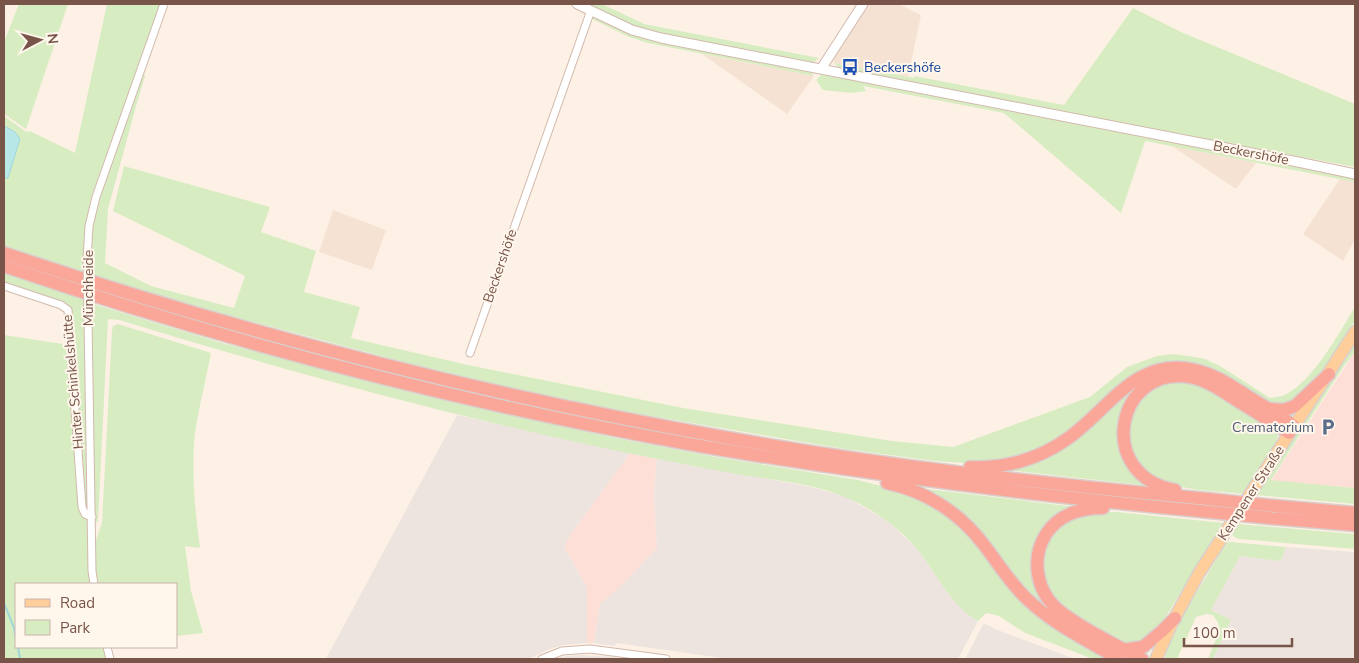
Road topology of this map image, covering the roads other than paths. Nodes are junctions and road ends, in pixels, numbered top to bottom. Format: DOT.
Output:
graph roads {
  1 [pos="164,4"];
  2 [pos="577,4"];
  3 [pos="863,4"];
  4 [pos="591,10"];
  5 [pos="821,69"];
  6 [pos="1355,174"];
  7 [pos="4,253"];
  8 [pos="4,266"];
  9 [pos="4,286"];
  10 [pos="1355,332"];
  11 [pos="470,353"];
  12 [pos="1329,374"];
  13 [pos="1266,407"];
  14 [pos="1292,430"];
  15 [pos="888,463"];
  16 [pos="847,470"];
  17 [pos="1209,506"];
  18 [pos="1177,509"];
  19 [pos="1272,512"];
  20 [pos="1355,513"];
  21 [pos="92,517"];
  22 [pos="1355,525"];
  23 [pos="94,583"];
  24 [pos="1175,618"];
  25 [pos="1121,654"];
  26 [pos="655,658"];
  27 [pos="542,659"];
  28 [pos="666,659"];
  29 [pos="1142,659"];
  30 [pos="1156,659"];
  1 -- 21 [label="street, Münchheide, bridge"];
  2 -- 4 [label="street, Beckershöfe"];
  3 -- 5 [label="street"];
  4 -- 5 [label="street, Beckershöfe"];
  4 -- 11 [label="street, Beckershöfe"];
  5 -- 6 [label="street, Beckershöfe"];
  7 -- 15 [label="highway"];
  8 -- 16 [label="highway"];
  9 -- 21 [label="street, Hinter Schinkelshütte"];
  10 -- 12 [label="main road, Kempener Straße"];
  12 -- 13 [label="highway"];
  12 -- 14 [label="main road, Kempener Straße"];
  13 -- 14 [label="highway"];
  13 -- 15 [label="highway"];
  14 -- 17 [label="highway"];
  14 -- 24 [label="main road, Kempener Straße"];
  15 -- 17 [label="highway"];
  16 -- 18 [label="highway"];
  16 -- 25 [label="highway"];
  17 -- 18 [label="highway"];
  17 -- 19 [label="highway, bridge"];
  18 -- 25 [label="highway"];
  19 -- 20 [label="highway"];
  19 -- 22 [label="highway"];
  21 -- 23 [label="street, Münchheide"];
  24 -- 25 [label="highway"];
  24 -- 30 [label="main road, Kempener Straße"];
  25 -- 29 [label="highway"];
  26 -- 27 [label="street"];
  26 -- 28 [label="street"];
}
